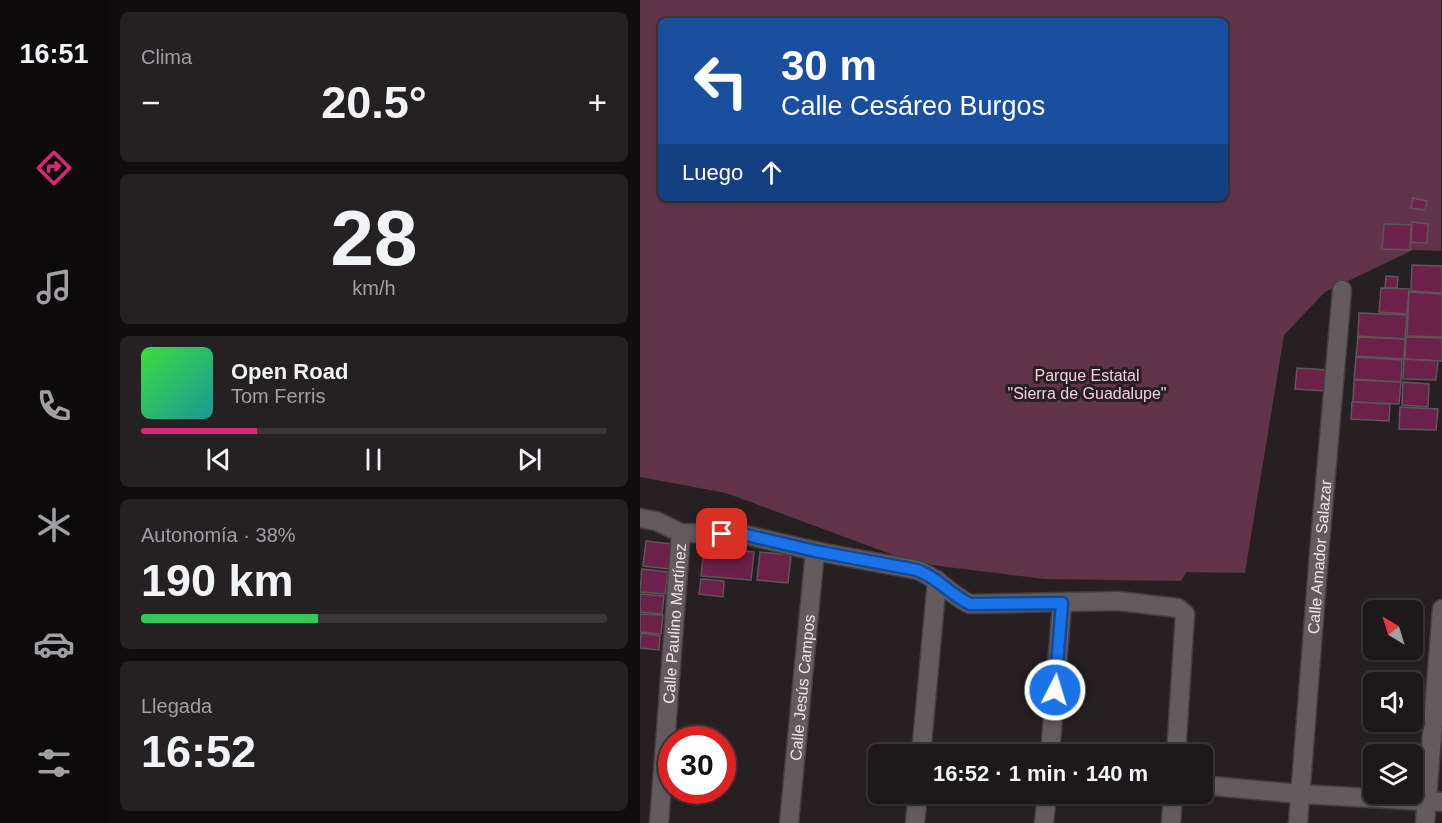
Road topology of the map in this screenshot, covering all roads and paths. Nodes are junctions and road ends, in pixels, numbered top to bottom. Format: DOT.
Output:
graph roads {
  1 [pos="1342,290"];
  2 [pos="640,518"];
  3 [pos="681,533"];
  4 [pos="815,551"];
  5 [pos="937,580"];
  6 [pos="1062,603"];
  7 [pos="1441,609"];
  8 [pos="922,744"];
  9 [pos="1051,744"];
  10 [pos="1177,744"];
  11 [pos="1213,786"];
  12 [pos="1300,794"];
  13 [pos="1434,802"];
  14 [pos="917,804"];
  15 [pos="1045,804"];
  16 [pos="1172,804"];
  17 [pos="659,823"];
  18 [pos="789,823"];
  19 [pos="915,823"];
  20 [pos="1044,823"];
  21 [pos="1171,823"];
  22 [pos="1298,823"];
  23 [pos="1425,823"];
  1 -- 12 [label="street, Calle Amador Salazar"];
  2 -- 3 [label="street"];
  3 -- 4 [label="street"];
  3 -- 17 [label="street, Calle Paulino Martínez"];
  4 -- 5 [label="street"];
  4 -- 18 [label="street, Calle Jesús Campos"];
  5 -- 6 [label="street"];
  5 -- 8 [label="street"];
  6 -- 9 [label="street"];
  6 -- 10 [label="street"];
  7 -- 13 [label="street"];
  11 -- 12 [label="street"];
  12 -- 13 [label="street"];
  12 -- 22 [label="street, Calle Amador Salazar"];
  13 -- 23 [label="street"];
  14 -- 19 [label="street"];
  15 -- 20 [label="street"];
  16 -- 21 [label="street"];
}
